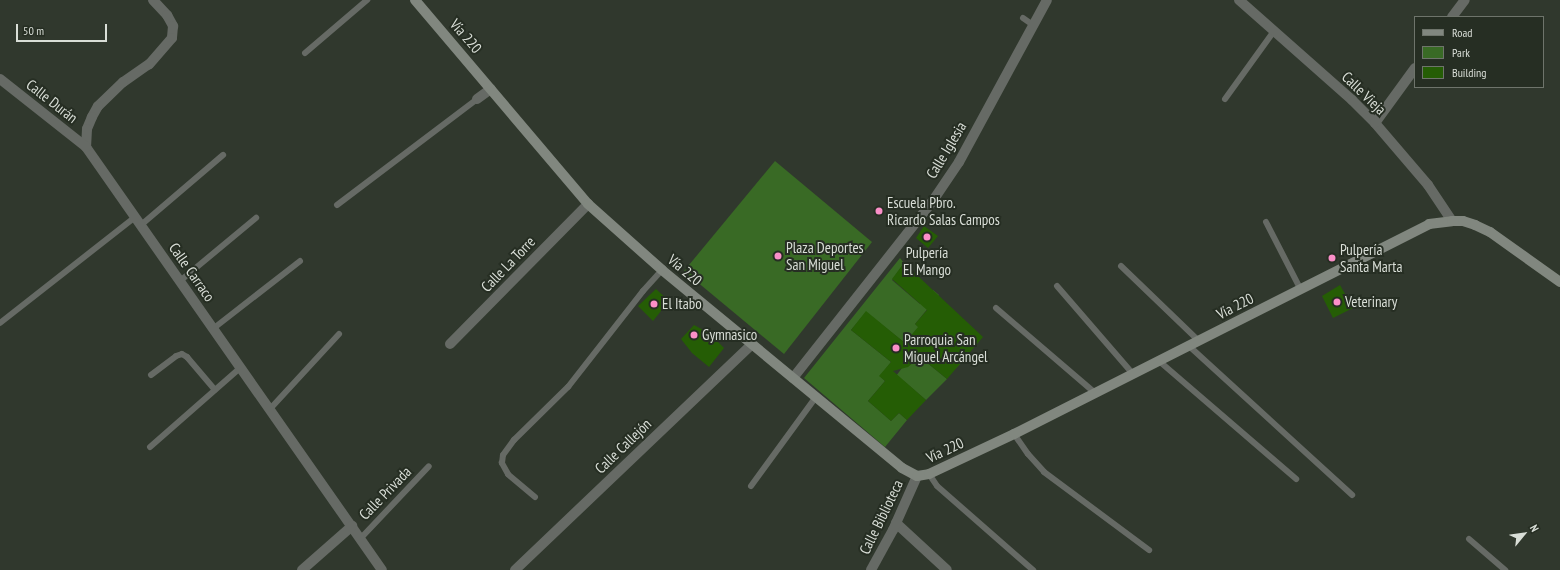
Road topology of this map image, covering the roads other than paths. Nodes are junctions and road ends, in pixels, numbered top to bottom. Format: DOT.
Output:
graph roads {
  1 [pos="153,0"];
  2 [pos="367,0"];
  3 [pos="415,0"];
  4 [pos="1047,0"];
  5 [pos="1239,0"];
  6 [pos="1465,0"];
  7 [pos="1453,16"];
  8 [pos="1023,18"];
  9 [pos="1033,25"];
  10 [pos="1274,31"];
  11 [pos="305,53"];
  12 [pos="1414,69"];
  13 [pos="0,79"];
  14 [pos="491,89"];
  15 [pos="1225,98"];
  16 [pos="477,99"];
  17 [pos="1375,124"];
  18 [pos="86,147"];
  19 [pos="223,155"];
  20 [pos="588,204"];
  21 [pos="337,205"];
  22 [pos="256,218"];
  23 [pos="138,221"];
  24 [pos="1452,221"];
  25 [pos="1266,222"];
  26 [pos="300,261"];
  27 [pos="1121,266"];
  28 [pos="662,270"];
  29 [pos="180,281"];
  30 [pos="1560,282"];
  31 [pos="1057,286"];
  32 [pos="1301,290"];
  33 [pos="996,308"];
  34 [pos="0,323"];
  35 [pos="214,328"];
  36 [pos="339,334"];
  37 [pos="1199,341"];
  38 [pos="450,344"];
  39 [pos="752,344"];
  40 [pos="1189,346"];
  41 [pos="1159,361"];
  42 [pos="241,367"];
  43 [pos="1133,374"];
  44 [pos="151,375"];
  45 [pos="793,378"];
  46 [pos="215,390"];
  47 [pos="1095,393"];
  48 [pos="816,397"];
  49 [pos="270,409"];
  50 [pos="1014,434"];
  51 [pos="150,447"];
  52 [pos="429,466"];
  53 [pos="929,474"];
  54 [pos="917,476"];
  55 [pos="1296,479"];
  56 [pos="751,486"];
  57 [pos="1352,495"];
  58 [pos="535,497"];
  59 [pos="896,523"];
  60 [pos="352,526"];
  61 [pos="360,538"];
  62 [pos="1469,539"];
  63 [pos="1150,550"];
  64 [pos="302,570"];
  65 [pos="382,570"];
  66 [pos="515,570"];
  67 [pos="871,570"];
  68 [pos="947,570"];
  69 [pos="1033,570"];
  70 [pos="1505,570"];
  1 -- 18 [label="street"];
  2 -- 11 [label="lane"];
  3 -- 14 [label="main road, Vía 220"];
  4 -- 9 [label="street, Calle Iglesia"];
  5 -- 10 [label="street, Calle Vieja"];
  6 -- 7 [label="street"];
  8 -- 9 [label="lane"];
  9 -- 45 [label="street, Calle Iglesia"];
  10 -- 15 [label="lane"];
  10 -- 17 [label="street, Calle Vieja"];
  12 -- 17 [label="street"];
  13 -- 18 [label="street, Calle Durán"];
  14 -- 16 [label="street"];
  14 -- 20 [label="main road, Vía 220"];
  16 -- 21 [label="lane"];
  17 -- 24 [label="street, Calle Vieja"];
  18 -- 23 [label="street, Calle Carraco"];
  19 -- 23 [label="lane"];
  20 -- 28 [label="main road, Vía 220"];
  20 -- 38 [label="street, Calle La Torre"];
  22 -- 29 [label="lane"];
  23 -- 29 [label="street, Calle Carraco"];
  23 -- 34 [label="lane"];
  24 -- 30 [label="main road, Vía 220"];
  24 -- 32 [label="main road, Vía 220"];
  25 -- 32 [label="lane"];
  26 -- 35 [label="lane"];
  27 -- 37 [label="lane"];
  28 -- 39 [label="main road, Vía 220"];
  28 -- 58 [label="lane"];
  29 -- 35 [label="street, Calle Carraco"];
  31 -- 43 [label="lane"];
  32 -- 37 [label="main road, Vía 220"];
  33 -- 47 [label="lane"];
  35 -- 42 [label="street, Calle Carraco"];
  36 -- 49 [label="lane"];
  37 -- 40 [label="main road, Vía 220"];
  39 -- 45 [label="main road, Vía 220"];
  39 -- 66 [label="street, Calle Callejón"];
  40 -- 41 [label="main road, Vía 220"];
  40 -- 57 [label="lane"];
  41 -- 43 [label="main road, Vía 220"];
  41 -- 55 [label="lane"];
  42 -- 46 [label="lane"];
  42 -- 49 [label="street, Calle Carraco"];
  43 -- 47 [label="main road, Vía 220"];
  44 -- 46 [label="lane"];
  45 -- 48 [label="main road, Vía 220"];
  46 -- 51 [label="lane"];
  47 -- 50 [label="main road, Vía 220"];
  48 -- 54 [label="main road, Vía 220"];
  48 -- 56 [label="lane"];
  49 -- 60 [label="street, Calle Carraco"];
  50 -- 53 [label="main road, Vía 220"];
  50 -- 63 [label="lane"];
  52 -- 61 [label="lane, Calle Privada"];
  53 -- 54 [label="main road, Vía 220"];
  53 -- 69 [label="lane"];
  54 -- 59 [label="street, Calle Biblioteca"];
  59 -- 67 [label="street, Calle Biblioteca"];
  59 -- 68 [label="street"];
  60 -- 61 [label="street, Calle Carraco"];
  60 -- 64 [label="street"];
  61 -- 65 [label="street, Calle Carraco"];
  62 -- 70 [label="lane"];
}
